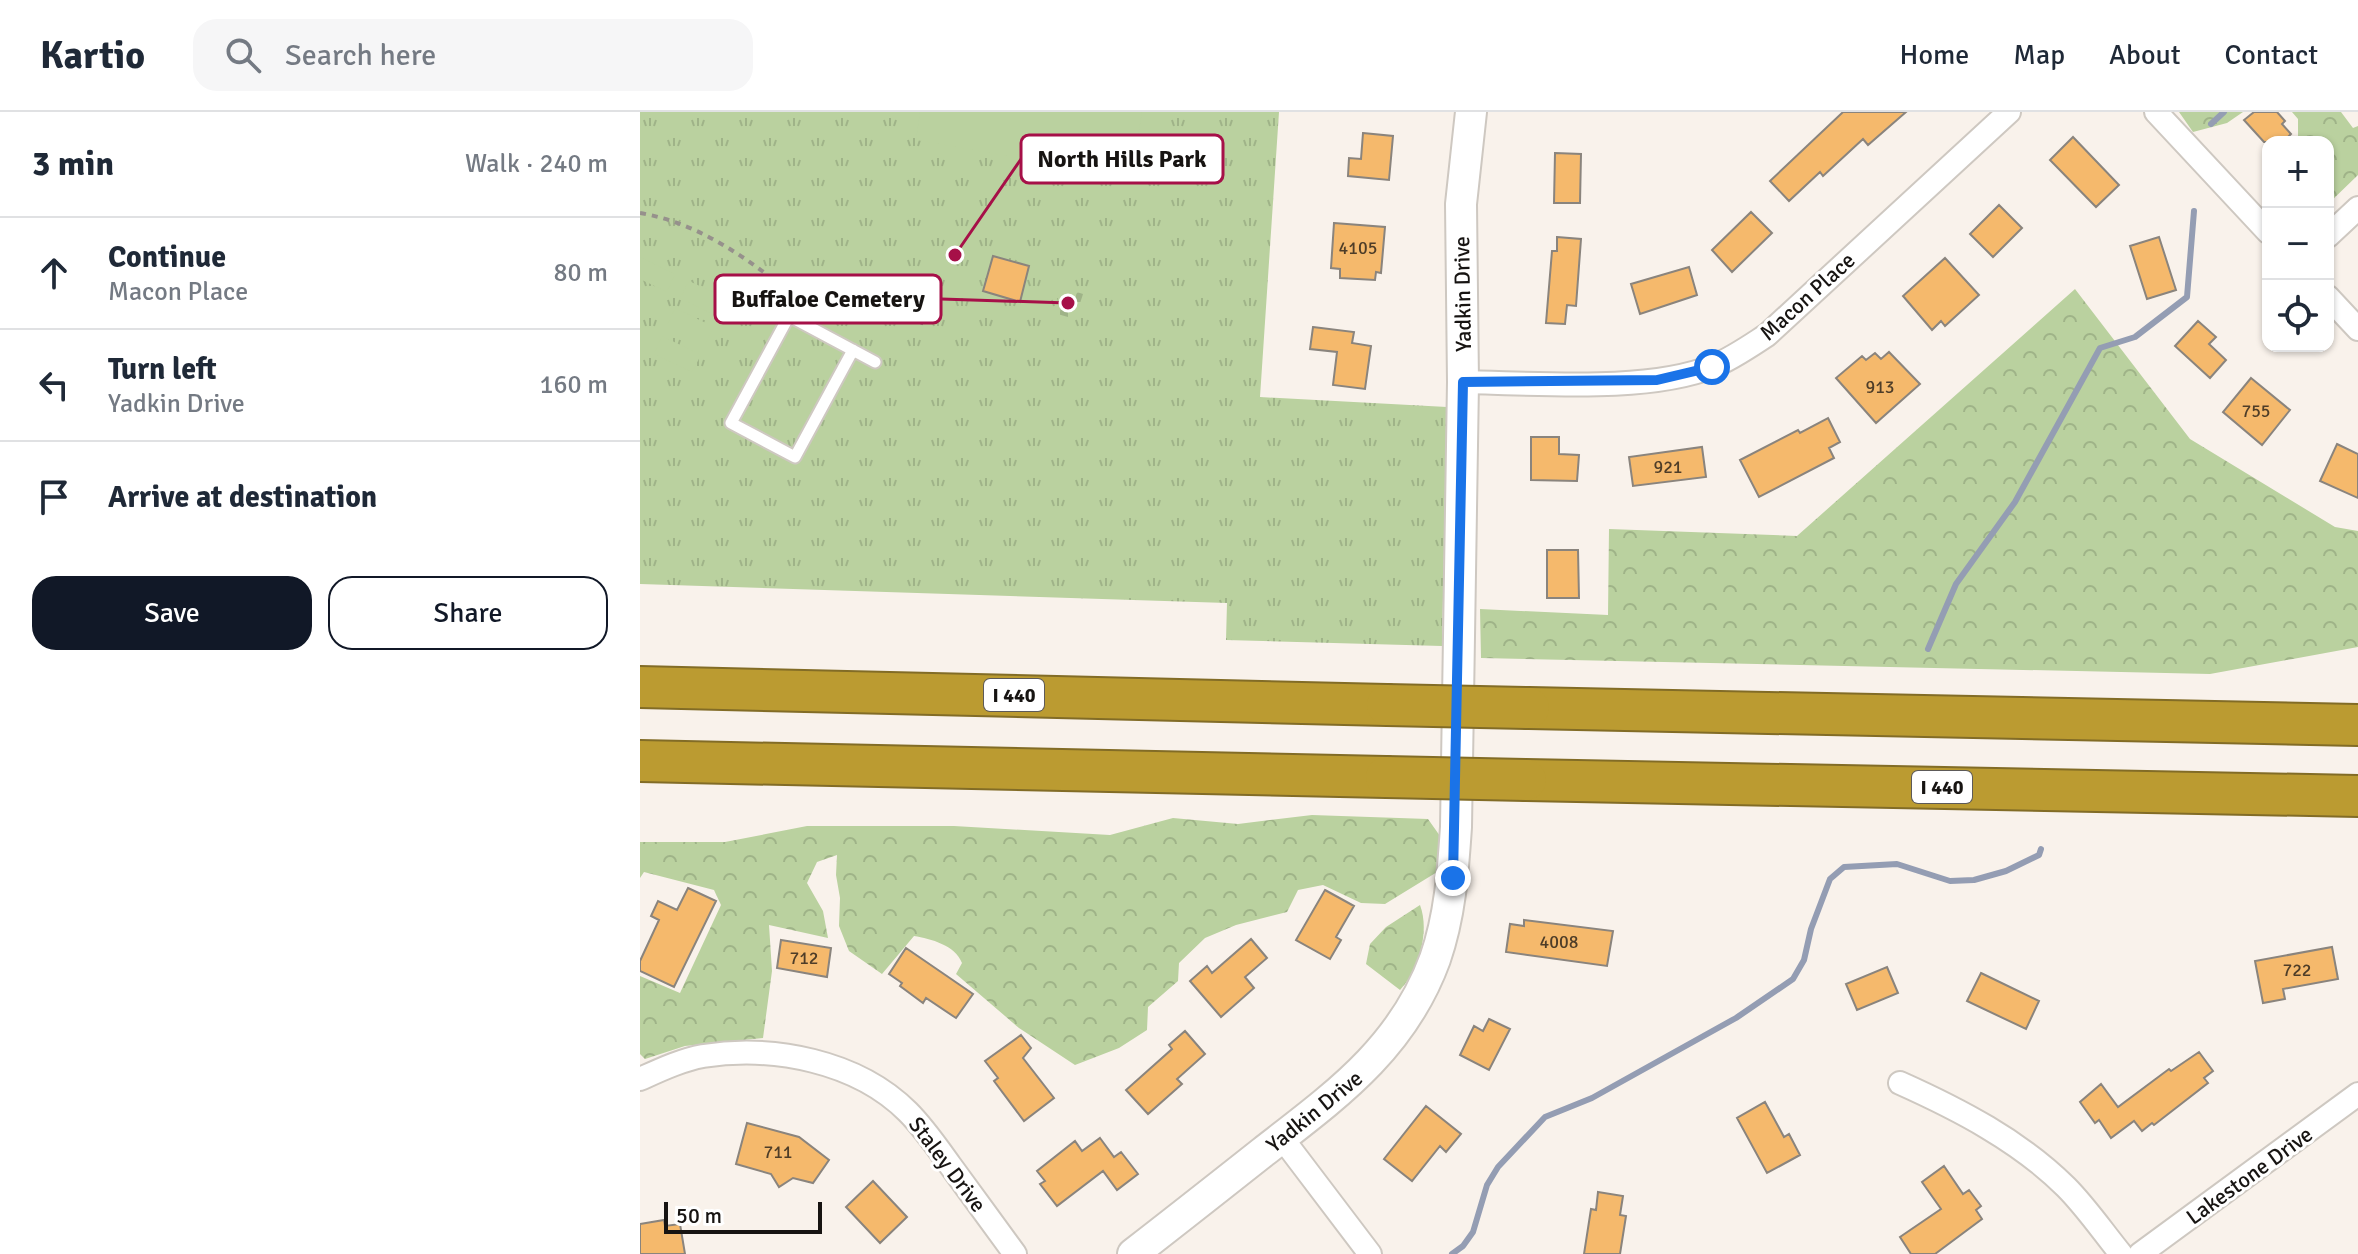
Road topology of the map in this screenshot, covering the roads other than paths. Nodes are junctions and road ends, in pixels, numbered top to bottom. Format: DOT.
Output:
graph roads {
  1 [pos="1471,112"];
  2 [pos="2009,112"];
  3 [pos="2156,112"];
  4 [pos="2358,208"];
  5 [pos="2262,226"];
  6 [pos="2334,230"];
  7 [pos="2334,303"];
  8 [pos="2358,329"];
  9 [pos="853,350"];
  10 [pos="875,362"];
  11 [pos="1463,382"];
  12 [pos="640,687"];
  13 [pos="2358,725"];
  14 [pos="640,761"];
  15 [pos="2358,796"];
  16 [pos="640,1079"];
  17 [pos="1900,1083"];
  18 [pos="2358,1094"];
  19 [pos="1282,1138"];
  20 [pos="1015,1254"];
  21 [pos="1133,1254"];
  22 [pos="1370,1254"];
  23 [pos="2121,1254"];
  24 [pos="2140,1254"];
  1 -- 11 [label="street, Yadkin Drive"];
  2 -- 11 [label="street, Macon Place"];
  3 -- 5 [label="street"];
  4 -- 6 [label="street"];
  7 -- 8 [label="street"];
  9 -- 9 [label="lane"];
  9 -- 10 [label="lane"];
  11 -- 19 [label="street, Yadkin Drive"];
  12 -- 13 [label="highway, I 440, bridge"];
  14 -- 15 [label="highway, I 440, bridge"];
  16 -- 20 [label="street, Staley Drive"];
  17 -- 23 [label="street"];
  18 -- 24 [label="street, Lakestone Drive"];
  19 -- 21 [label="street, Yadkin Drive"];
  19 -- 22 [label="street"];
}
